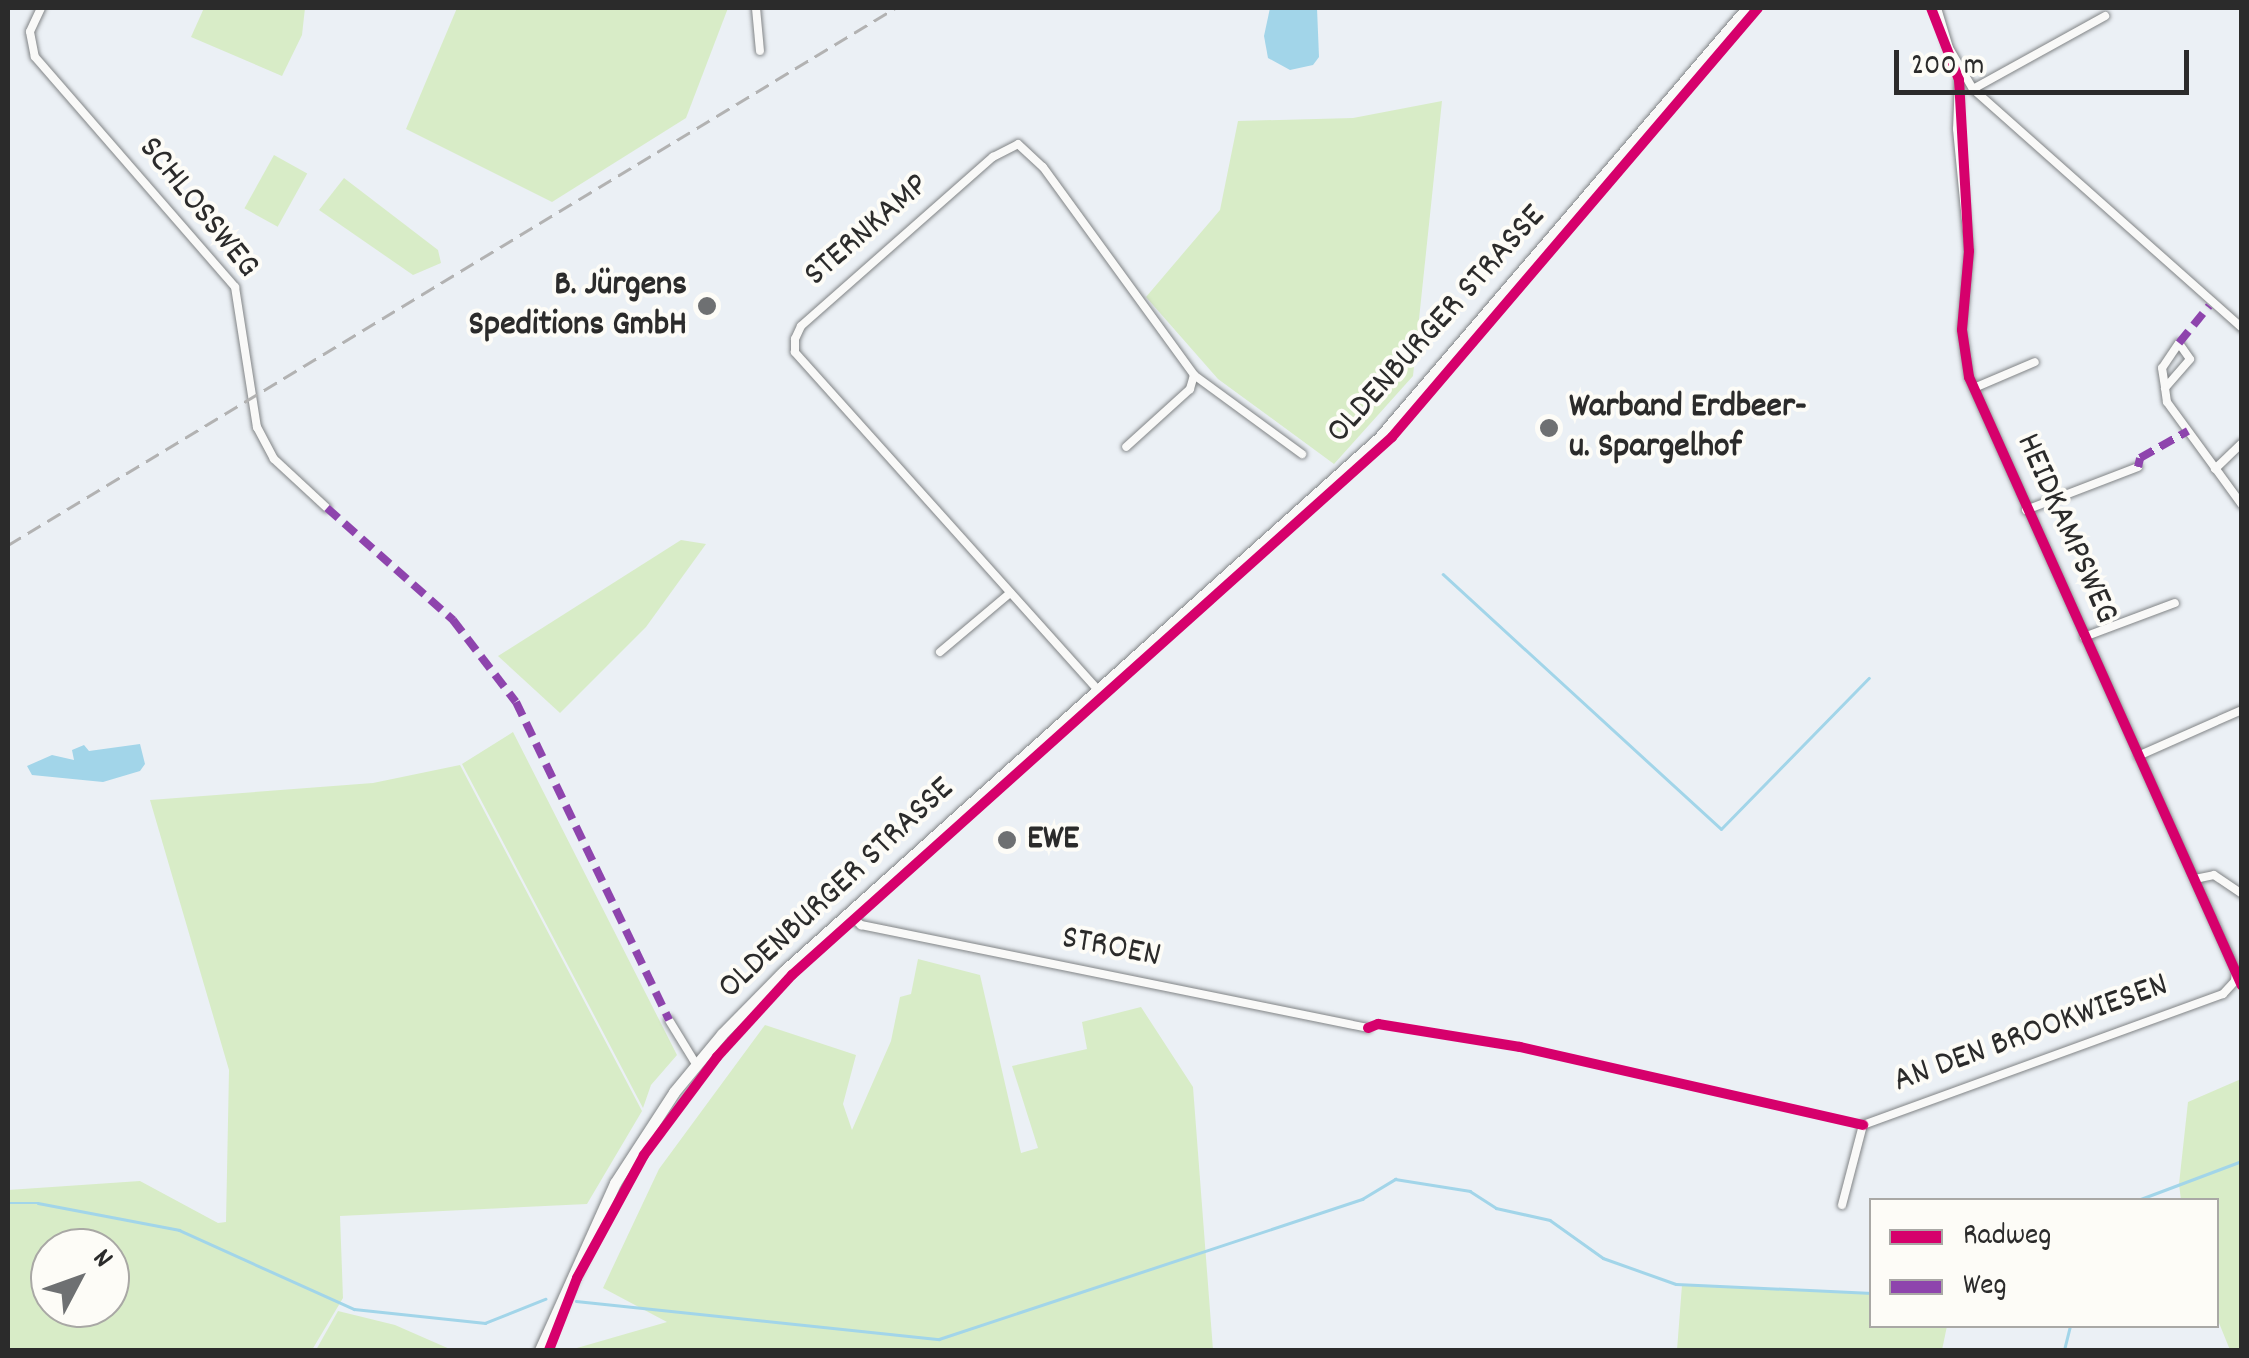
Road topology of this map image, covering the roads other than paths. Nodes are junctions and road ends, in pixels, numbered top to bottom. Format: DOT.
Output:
graph roads {
  1 [pos="41,8"];
  2 [pos="756,8"];
  3 [pos="1747,8"];
  4 [pos="1937,8"];
  5 [pos="2105,16"];
  6 [pos="760,51"];
  7 [pos="1965,77"];
  8 [pos="1973,89"];
  9 [pos="2241,326"];
  10 [pos="2035,362"];
  11 [pos="1194,376"];
  12 [pos="1974,388"];
  13 [pos="2165,388"];
  14 [pos="2242,444"];
  15 [pos="1126,447"];
  16 [pos="1302,454"];
  17 [pos="2138,467"];
  18 [pos="2216,469"];
  19 [pos="2242,505"];
  20 [pos="326,508"];
  21 [pos="2026,510"];
  22 [pos="1010,593"];
  23 [pos="2175,603"];
  24 [pos="2084,637"];
  25 [pos="940,652"];
  26 [pos="1098,690"];
  27 [pos="2242,710"];
  28 [pos="2138,756"];
  29 [pos="2194,880"];
  30 [pos="2242,894"];
  31 [pos="848,913"];
  32 [pos="2238,984"];
  33 [pos="669,1020"];
  34 [pos="1368,1028"];
  35 [pos="696,1064"];
  36 [pos="1842,1205"];
  37 [pos="540,1350"];
  1 -- 20 [label="street, SCHLOSSWEG"];
  2 -- 6 [label="street"];
  3 -- 26 [label="main road, OLDENBURGER STRASSE"];
  4 -- 7 [label="street"];
  5 -- 8 [label="street"];
  7 -- 8 [label="street"];
  7 -- 12 [label="street, HEIDKAMPSWEG"];
  8 -- 9 [label="street"];
  10 -- 12 [label="street"];
  11 -- 15 [label="street"];
  11 -- 16 [label="street, STERNKAMP"];
  11 -- 22 [label="street, STERNKAMP"];
  12 -- 21 [label="street, HEIDKAMPSWEG"];
  13 -- 13 [label="street"];
  13 -- 18 [label="street"];
  14 -- 18 [label="street"];
  17 -- 21 [label="street"];
  18 -- 19 [label="street"];
  21 -- 24 [label="street, HEIDKAMPSWEG"];
  22 -- 25 [label="street"];
  22 -- 26 [label="street, STERNKAMP"];
  23 -- 24 [label="street"];
  24 -- 28 [label="street, HEIDKAMPSWEG"];
  26 -- 31 [label="main road, OLDENBURGER STRASSE"];
  27 -- 28 [label="street"];
  28 -- 29 [label="street, HEIDKAMPSWEG"];
  29 -- 30 [label="street"];
  29 -- 32 [label="street, HEIDKAMPSWEG"];
  31 -- 34 [label="street, STROEN"];
  31 -- 35 [label="main road, OLDENBURGER STRASSE"];
  32 -- 36 [label="street, AN DEN BROOKWIESEN"];
  33 -- 35 [label="street"];
  35 -- 37 [label="main road, OLDENBURGER STRASSE"];
}
